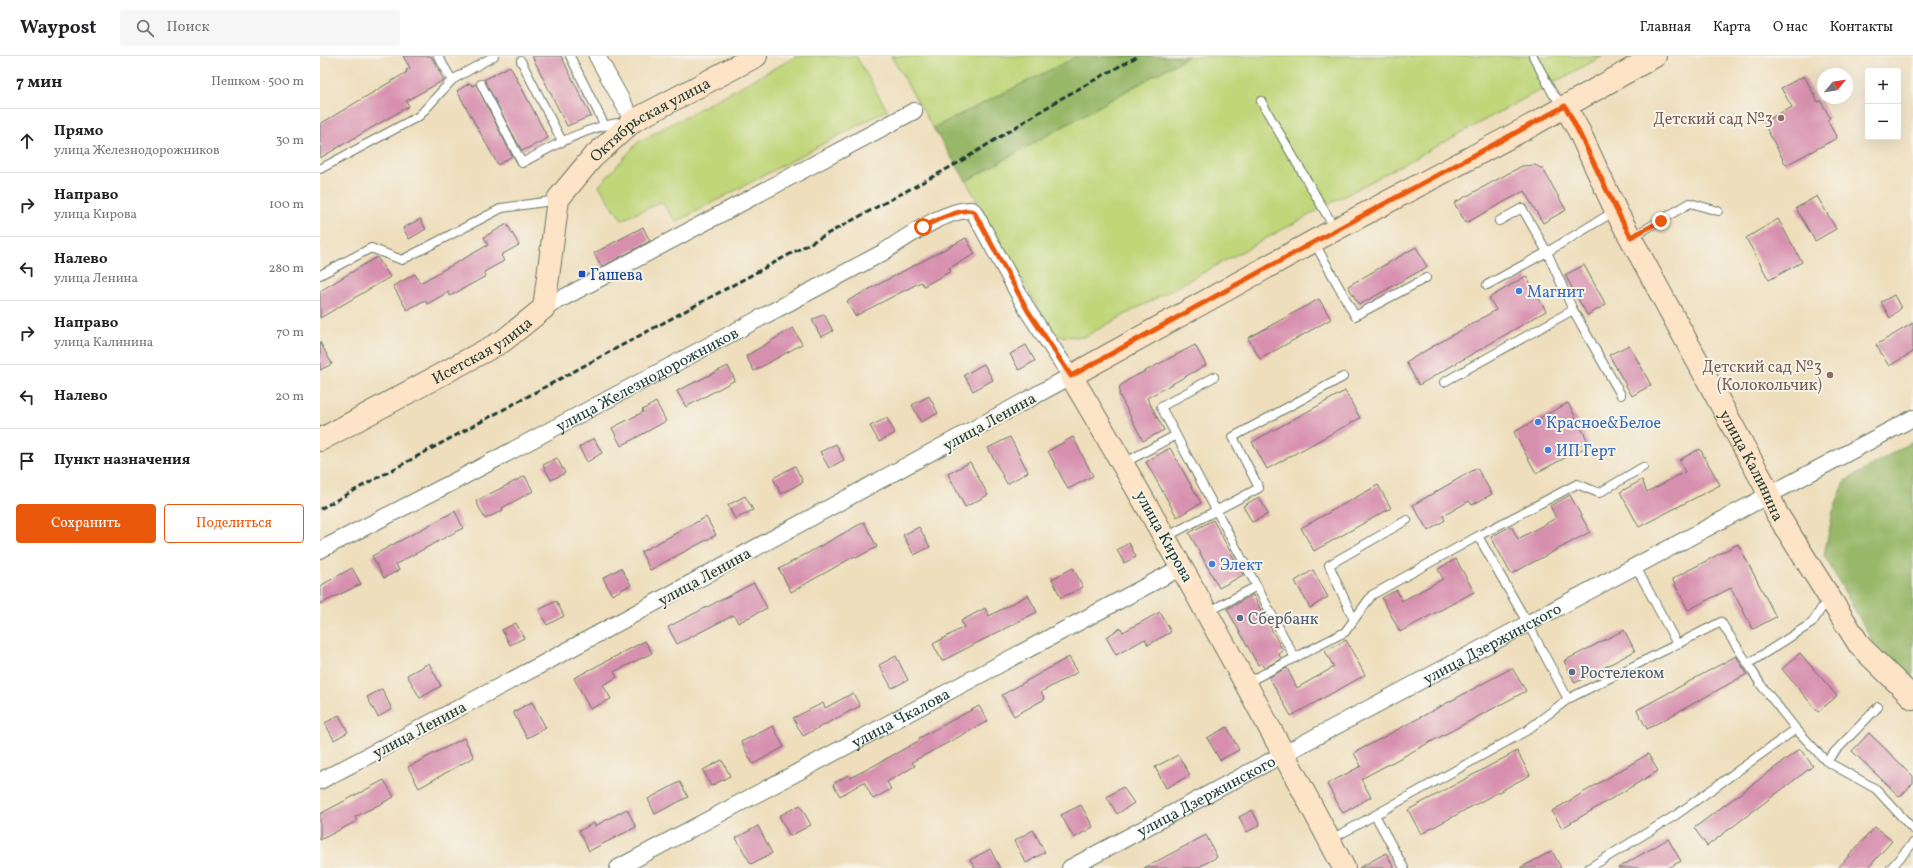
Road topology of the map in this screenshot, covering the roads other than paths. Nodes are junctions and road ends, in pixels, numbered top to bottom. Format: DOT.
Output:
graph roads {
  1 [pos="438,56"];
  2 [pos="494,56"];
  3 [pos="570,56"];
  4 [pos="597,56"];
  5 [pos="756,56"];
  6 [pos="1533,56"];
  7 [pos="1655,56"];
  8 [pos="521,61"];
  9 [pos="452,80"];
  10 [pos="481,84"];
  11 [pos="1261,101"];
  12 [pos="1565,106"];
  13 [pos="914,111"];
  14 [pos="633,121"];
  15 [pos="604,124"];
  16 [pos="562,140"];
  17 [pos="320,169"];
  18 [pos="558,199"];
  19 [pos="1616,211"];
  20 [pos="974,212"];
  21 [pos="1718,212"];
  22 [pos="1499,221"];
  23 [pos="1336,230"];
  24 [pos="1631,237"];
  25 [pos="1314,242"];
  26 [pos="1547,252"];
  27 [pos="320,275"];
  28 [pos="1426,278"];
  29 [pos="1487,285"];
  30 [pos="544,308"];
  31 [pos="1574,310"];
  32 [pos="1071,376"];
  33 [pos="1214,377"];
  34 [pos="1343,377"];
  35 [pos="1444,382"];
  36 [pos="1621,395"];
  37 [pos="1913,418"];
  38 [pos="1176,434"];
  39 [pos="320,440"];
  40 [pos="1123,463"];
  41 [pos="1643,467"];
  42 [pos="1770,495"];
  43 [pos="1217,511"];
  44 [pos="1407,520"];
  45 [pos="1478,536"];
  46 [pos="1166,537"];
  47 [pos="320,550"];
  48 [pos="1635,565"];
  49 [pos="1182,567"];
  50 [pos="1257,586"];
  51 [pos="1828,597"];
  52 [pos="1206,613"];
  53 [pos="1354,620"];
  54 [pos="1528,624"];
  55 [pos="1677,644"];
  56 [pos="1296,658"];
  57 [pos="1748,664"];
  58 [pos="1245,683"];
  59 [pos="1913,698"];
  60 [pos="1568,699"];
  61 [pos="1878,707"];
  62 [pos="1796,729"];
  63 [pos="1284,753"];
  64 [pos="1826,761"];
  65 [pos="320,781"];
  66 [pos="1375,815"];
  67 [pos="1913,830"];
  68 [pos="1329,841"];
  69 [pos="1913,843"];
  70 [pos="618,868"];
  71 [pos="1070,868"];
  72 [pos="1344,868"];
  73 [pos="1404,868"];
  74 [pos="1589,868"];
  75 [pos="1891,868"];
  1 -- 9 [label="lane"];
  2 -- 9 [label="lane"];
  3 -- 15 [label="lane"];
  4 -- 14 [label="street"];
  5 -- 14 [label="street, Октябрьская улица"];
  6 -- 12 [label="lane"];
  7 -- 12 [label="street, улица Ленина"];
  8 -- 16 [label="lane"];
  9 -- 17 [label="lane"];
  10 -- 16 [label="lane"];
  11 -- 23 [label="lane"];
  12 -- 19 [label="street, улица Калинина"];
  12 -- 23 [label="street, улица Ленина"];
  13 -- 30 [label="street"];
  14 -- 15 [label="lane"];
  14 -- 18 [label="street, Октябрьская улица"];
  15 -- 16 [label="lane"];
  18 -- 27 [label="lane"];
  18 -- 30 [label="street, Исетская улица"];
  19 -- 24 [label="street, улица Калинина"];
  19 -- 26 [label="lane"];
  20 -- 32 [label="street, улица Кирова"];
  20 -- 47 [label="street, улица Железнодорожников"];
  21 -- 24 [label="lane"];
  22 -- 26 [label="lane"];
  23 -- 25 [label="street, улица Ленина"];
  24 -- 42 [label="street, улица Калинина"];
  25 -- 28 [label="lane"];
  25 -- 32 [label="street, улица Ленина"];
  26 -- 29 [label="lane"];
  26 -- 31 [label="lane"];
  30 -- 39 [label="street, Исетская улица"];
  31 -- 35 [label="lane"];
  31 -- 36 [label="lane"];
  32 -- 40 [label="street, улица Кирова"];
  32 -- 65 [label="street, улица Ленина"];
  33 -- 38 [label="lane"];
  34 -- 43 [label="lane"];
  37 -- 42 [label="street, улица Дзержинского"];
  38 -- 40 [label="lane"];
  38 -- 43 [label="lane"];
  40 -- 46 [label="street, улица Кирова"];
  41 -- 45 [label="lane"];
  42 -- 48 [label="street, улица Дзержинского"];
  42 -- 51 [label="street, улица Калинина"];
  43 -- 46 [label="lane"];
  43 -- 50 [label="lane"];
  44 -- 53 [label="lane"];
  45 -- 53 [label="lane"];
  45 -- 54 [label="lane"];
  46 -- 49 [label="street, улица Кирова"];
  48 -- 54 [label="street, улица Дзержинского"];
  48 -- 55 [label="lane"];
  49 -- 52 [label="street, улица Кирова"];
  49 -- 70 [label="street, улица Чкалова"];
  50 -- 52 [label="lane"];
  50 -- 56 [label="lane"];
  51 -- 57 [label="lane"];
  51 -- 59 [label="street, улица Калинина"];
  52 -- 58 [label="street, улица Кирова"];
  53 -- 56 [label="lane"];
  54 -- 60 [label="lane"];
  54 -- 63 [label="street, улица Дзержинского"];
  55 -- 57 [label="lane"];
  55 -- 60 [label="lane"];
  56 -- 58 [label="lane"];
  57 -- 62 [label="lane"];
  58 -- 63 [label="street, улица Кирова"];
  60 -- 66 [label="lane"];
  61 -- 64 [label="lane"];
  62 -- 64 [label="lane"];
  62 -- 74 [label="lane"];
  63 -- 68 [label="street, улица Кирова"];
  63 -- 71 [label="street, улица Дзержинского"];
  64 -- 67 [label="lane"];
  66 -- 68 [label="lane"];
  66 -- 73 [label="lane"];
  68 -- 72 [label="street, улица Кирова"];
  69 -- 75 [label="lane"];
}
